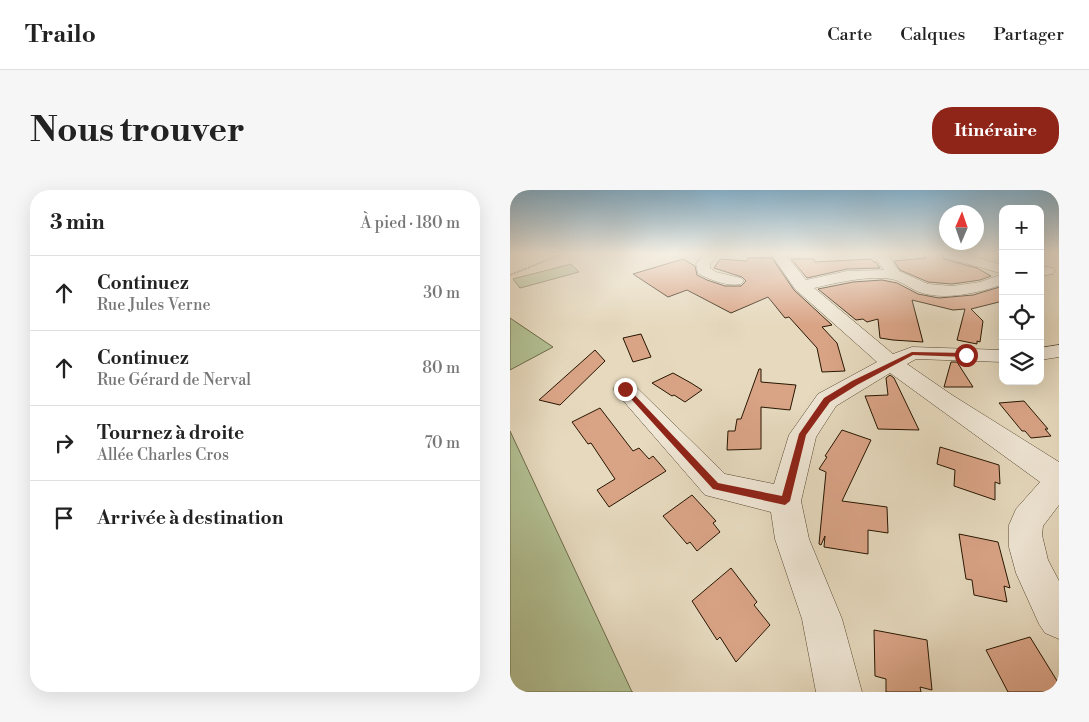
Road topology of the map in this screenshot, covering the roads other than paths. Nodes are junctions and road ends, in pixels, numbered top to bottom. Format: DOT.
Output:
graph roads {
  1 [pos="718,277"];
  2 [pos="793,277"];
  3 [pos="840,277"];
  4 [pos="901,277"];
  5 [pos="999,280"];
  6 [pos="736,281"];
  7 [pos="801,286"];
  8 [pos="1059,351"];
  9 [pos="1044,353"];
  10 [pos="999,356"];
  11 [pos="892,363"];
  12 [pos="625,389"];
  13 [pos="1059,478"];
  14 [pos="1059,482"];
  15 [pos="785,501"];
  16 [pos="1059,619"];
  17 [pos="839,692"];
  1 -- 6 [label="street"];
  2 -- 7 [label="street"];
  3 -- 7 [label="street"];
  4 -- 5 [label="street"];
  7 -- 11 [label="street"];
  8 -- 9 [label="street"];
  10 -- 11 [label="street"];
  11 -- 13 [label="street"];
  11 -- 15 [label="street"];
  12 -- 15 [label="street"];
  14 -- 16 [label="street"];
  15 -- 17 [label="street"];
}
